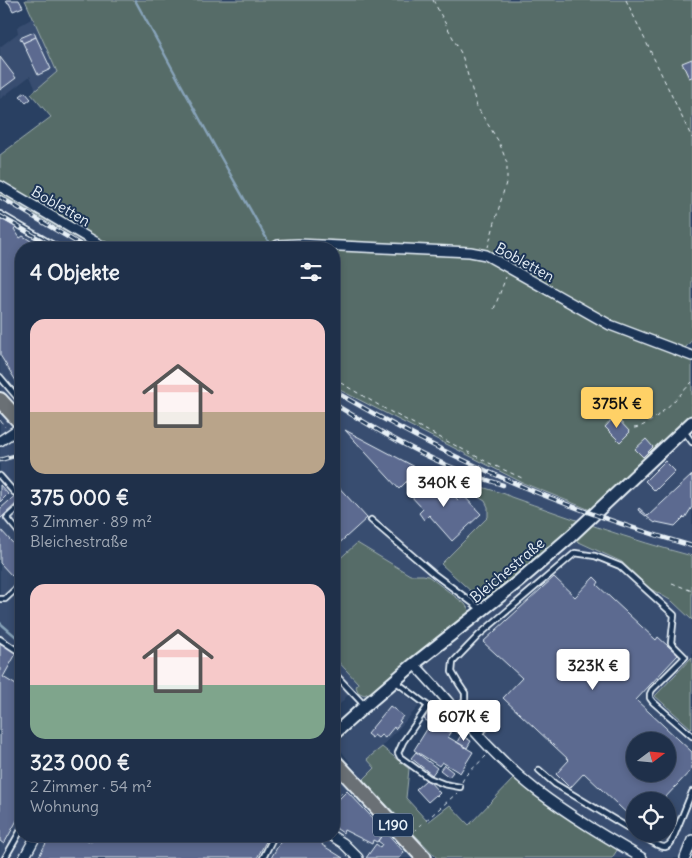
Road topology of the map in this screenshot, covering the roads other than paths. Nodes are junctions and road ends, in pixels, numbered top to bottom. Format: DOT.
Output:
graph roads {
  1 [pos="0,186"];
  2 [pos="0,214"];
  3 [pos="48,242"];
  4 [pos="95,242"];
  5 [pos="340,246"];
  6 [pos="692,356"];
  7 [pos="0,378"];
  8 [pos="15,395"];
  9 [pos="0,400"];
  10 [pos="15,416"];
  11 [pos="688,426"];
  12 [pos="15,431"];
  13 [pos="0,441"];
  14 [pos="692,442"];
  15 [pos="0,476"];
  16 [pos="14,492"];
  17 [pos="15,511"];
  18 [pos="370,520"];
  19 [pos="15,528"];
  20 [pos="15,590"];
  21 [pos="0,600"];
  22 [pos="482,610"];
  23 [pos="0,640"];
  24 [pos="15,649"];
  25 [pos="414,664"];
  26 [pos="340,679"];
  27 [pos="394,680"];
  28 [pos="365,706"];
  29 [pos="428,706"];
  30 [pos="455,710"];
  31 [pos="490,724"];
  32 [pos="340,729"];
  33 [pos="459,730"];
  34 [pos="478,735"];
  35 [pos="692,736"];
  36 [pos="340,767"];
  37 [pos="539,770"];
  38 [pos="460,787"];
  39 [pos="692,792"];
  40 [pos="626,827"];
  41 [pos="676,831"];
  42 [pos="15,840"];
  43 [pos="340,841"];
  44 [pos="33,842"];
  45 [pos="271,842"];
  46 [pos="652,842"];
  47 [pos="671,842"];
  48 [pos="691,846"];
  49 [pos="5,858"];
  50 [pos="24,858"];
  51 [pos="262,858"];
  52 [pos="358,858"];
  53 [pos="424,858"];
  54 [pos="642,858"];
  55 [pos="685,858"];
  1 -- 4 [label="street, Bobletten"];
  2 -- 3 [label="lane"];
  5 -- 6 [label="street, Bobletten"];
  7 -- 8 [label="lane"];
  9 -- 10 [label="main road"];
  11 -- 14 [label="lane"];
  11 -- 22 [label="main road, Bleichestraße"];
  12 -- 13 [label="street"];
  15 -- 16 [label="lane"];
  17 -- 19 [label="lane"];
  18 -- 22 [label="lane"];
  20 -- 21 [label="lane"];
  22 -- 25 [label="main road, Bleichestraße"];
  23 -- 24 [label="lane"];
  25 -- 27 [label="main road, Bleichestraße"];
  25 -- 30 [label="street"];
  26 -- 28 [label="lane"];
  27 -- 28 [label="main road, Bleichestraße"];
  27 -- 29 [label="lane"];
  28 -- 32 [label="main road, Bleichestraße"];
  29 -- 33 [label="lane"];
  29 -- 38 [label="lane"];
  30 -- 34 [label="street"];
  30 -- 35 [label="lane"];
  31 -- 34 [label="lane"];
  34 -- 54 [label="street"];
  36 -- 53 [label="main road, L190"];
  37 -- 40 [label="lane"];
  39 -- 41 [label="lane"];
  42 -- 49 [label="lane"];
  43 -- 52 [label="street"];
  44 -- 50 [label="street"];
  45 -- 51 [label="lane"];
  46 -- 47 [label="lane"];
  48 -- 55 [label="street"];
}
